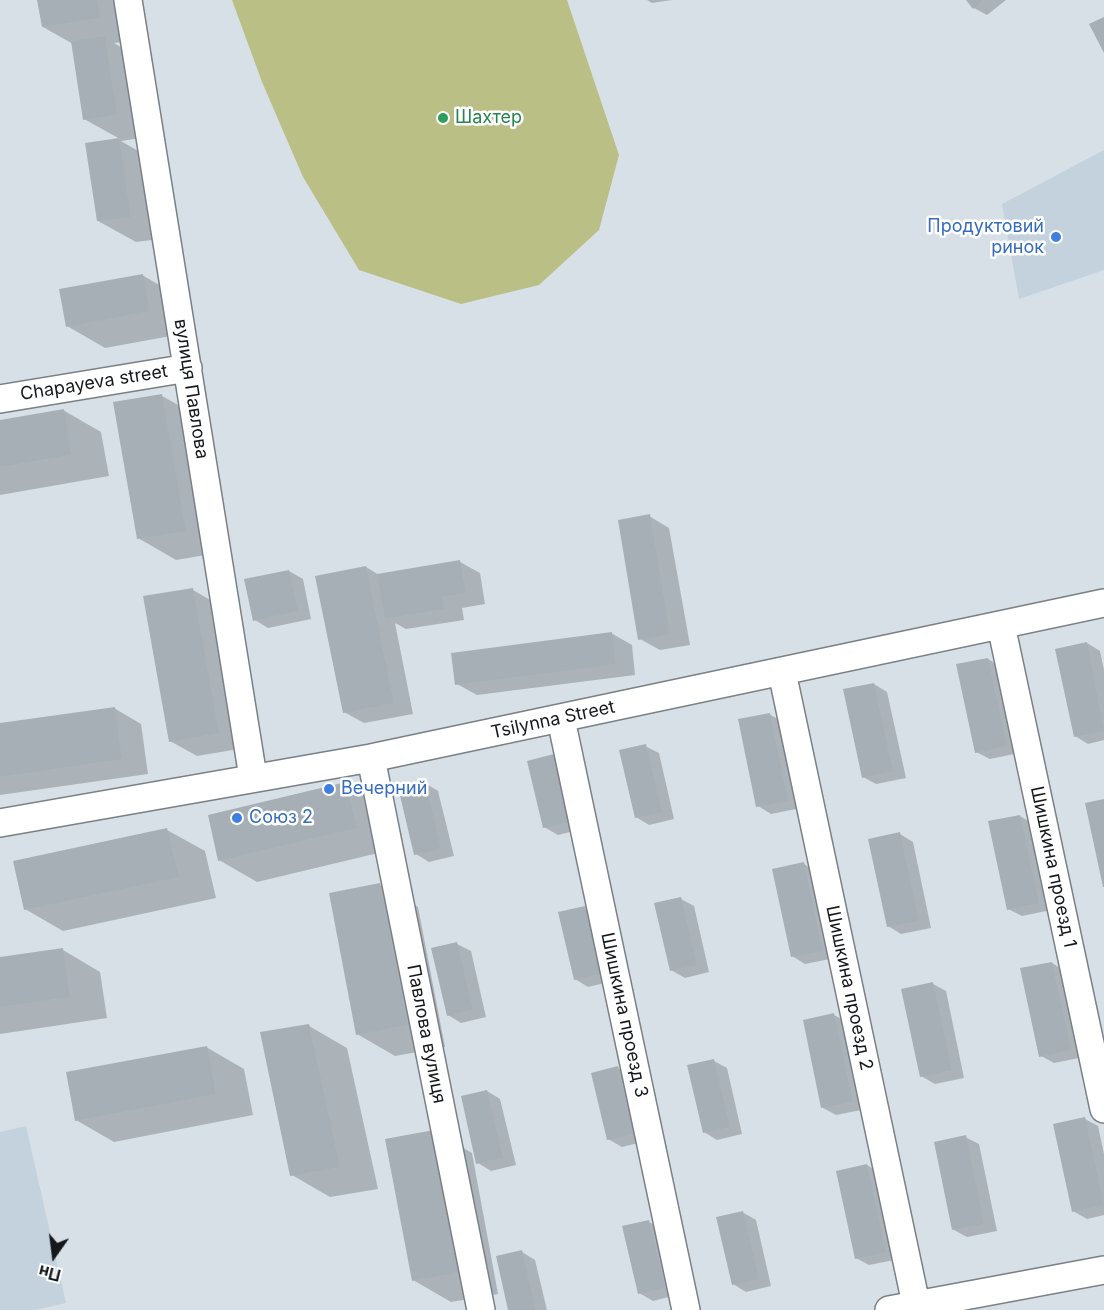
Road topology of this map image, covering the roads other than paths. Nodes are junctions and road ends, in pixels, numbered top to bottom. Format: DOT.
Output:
graph roads {
  1 [pos="128,0"];
  2 [pos="188,368"];
  3 [pos="0,399"];
  4 [pos="1104,603"];
  5 [pos="1001,625"];
  6 [pos="782,672"];
  7 [pos="561,719"];
  8 [pos="371,758"];
  9 [pos="253,777"];
  10 [pos="0,822"];
  11 [pos="1104,1109"];
  12 [pos="1104,1270"];
  13 [pos="916,1304"];
  14 [pos="481,1310"];
  15 [pos="687,1310"];
  16 [pos="889,1310"];
  1 -- 2 [label="street, вулиця Павлова"];
  2 -- 3 [label="street, Chapayeva street"];
  2 -- 9 [label="street, вулиця Павлова"];
  4 -- 5 [label="street, Tsilynna Street"];
  5 -- 6 [label="street, Tsilynna Street"];
  5 -- 11 [label="street, Шишкина проезд 1"];
  6 -- 7 [label="street, Tsilynna Street"];
  6 -- 13 [label="street, Шишкина проезд 2"];
  7 -- 8 [label="street, Tsilynna Street"];
  7 -- 15 [label="street, Шишкина проезд 3"];
  8 -- 9 [label="street, Tsilynna Street"];
  8 -- 14 [label="street, Павлова вулиця"];
  9 -- 10 [label="street, Tsilynna Street"];
  12 -- 13 [label="street"];
  13 -- 16 [label="street"];
}
